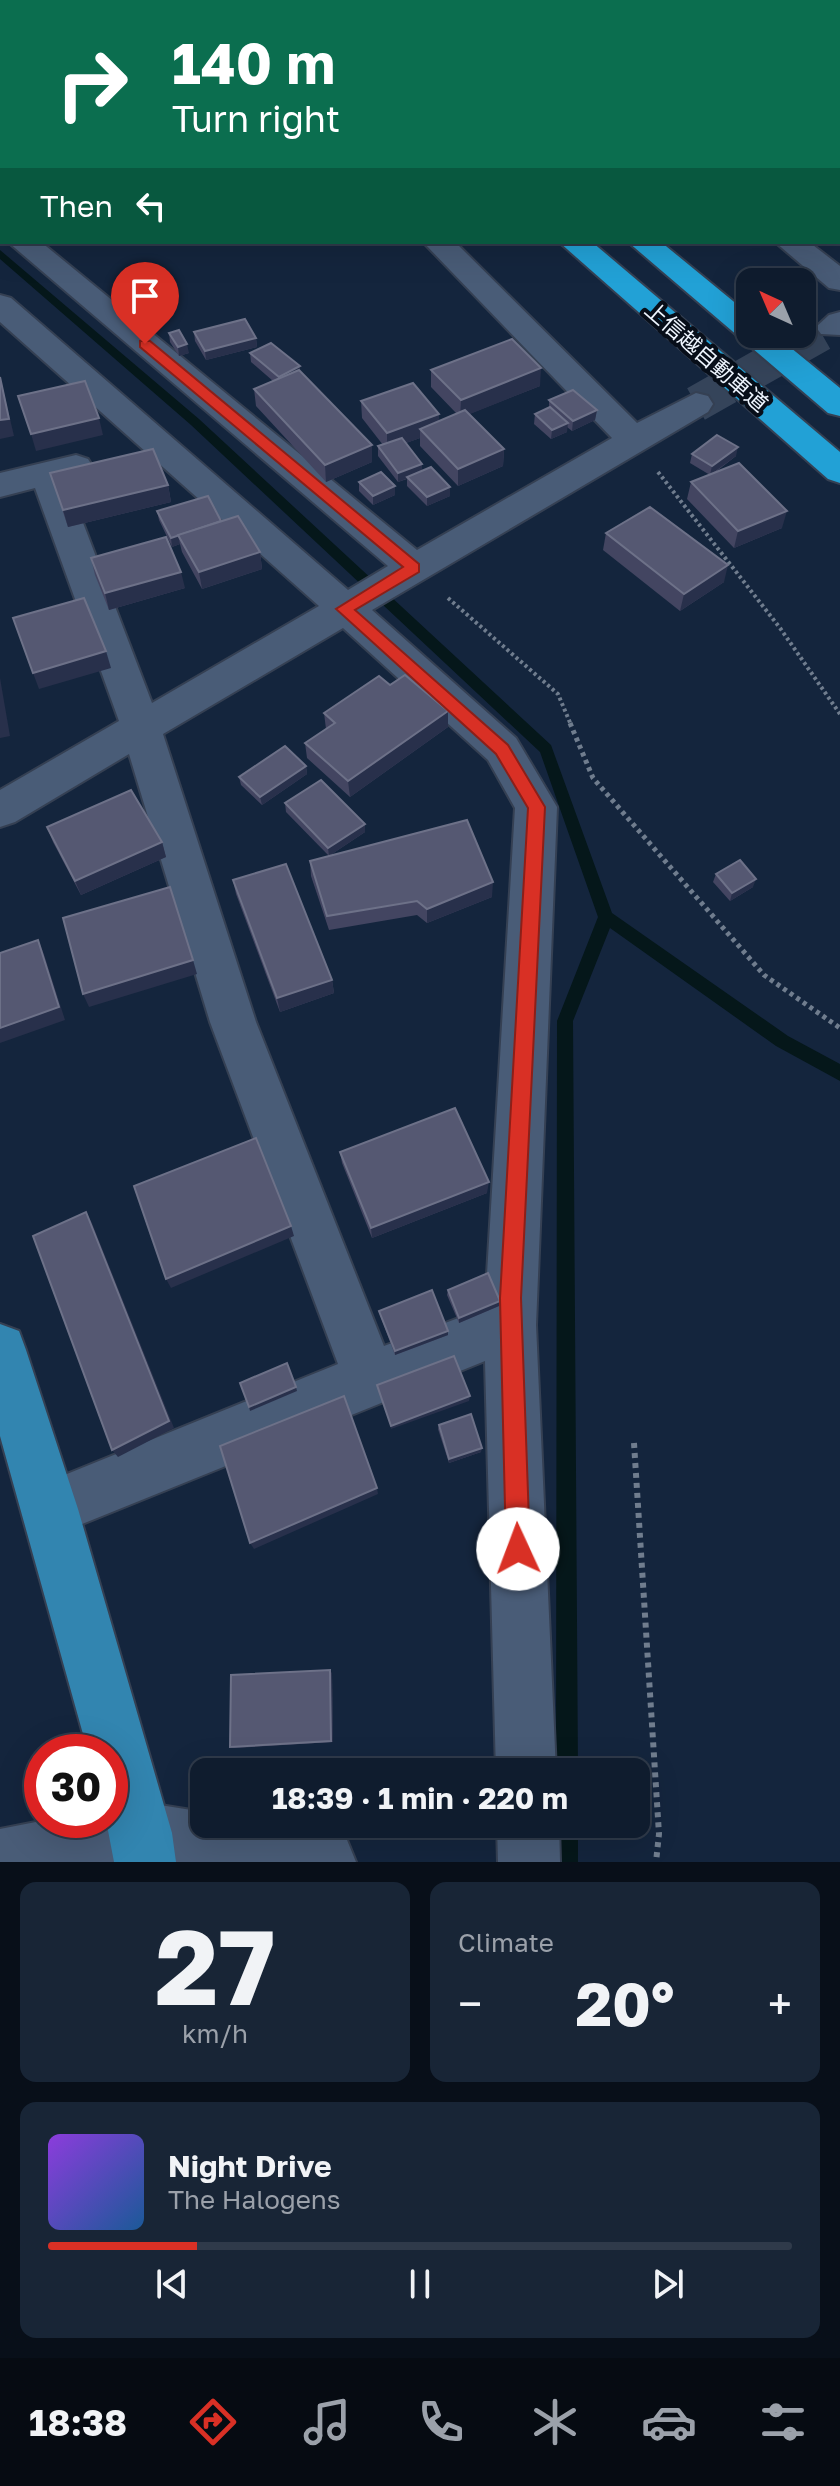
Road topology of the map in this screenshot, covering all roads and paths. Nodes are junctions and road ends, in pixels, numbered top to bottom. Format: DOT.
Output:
graph roads {
  1 [pos="25,244"];
  2 [pos="440,244"];
  3 [pos="576,244"];
  4 [pos="645,244"];
  5 [pos="793,244"];
  6 [pos="840,281"];
  7 [pos="0,305"];
  8 [pos="736,319"];
  9 [pos="771,348"];
  10 [pos="696,404"];
  11 [pos="840,405"];
  12 [pos="633,439"];
  13 [pos="161,447"];
  14 [pos="840,471"];
  15 [pos="47,474"];
  16 [pos="0,485"];
  17 [pos="414,568"];
  18 [pos="348,606"];
  19 [pos="840,714"];
  20 [pos="141,727"];
  21 [pos="0,810"];
  22 [pos="840,1028"];
  23 [pos="510,1325"];
  24 [pos="0,1350"];
  25 [pos="370,1378"];
  26 [pos="634,1443"];
  27 [pos="50,1509"];
  28 [pos="525,1758"];
  29 [pos="528,1838"];
  30 [pos="143,1847"];
  31 [pos="0,1860"];
  32 [pos="325,1862"];
  33 [pos="529,1862"];
  34 [pos="656,1862"];
  1 -- 17 [label="street"];
  2 -- 12 [label="street"];
  3 -- 14 [label="highway, 上信越自動車道"];
  4 -- 8 [label="highway, 上信越自動車道"];
  5 -- 6 [label="street"];
  7 -- 13 [label="street"];
  9 -- 11 [label="highway, 上信越自動車道"];
  10 -- 12 [label="street"];
  12 -- 17 [label="street"];
  12 -- 19 [label="path"];
  13 -- 15 [label="street"];
  13 -- 18 [label="street"];
  15 -- 16 [label="street"];
  15 -- 20 [label="street"];
  17 -- 18 [label="street"];
  17 -- 22 [label="path"];
  18 -- 20 [label="street"];
  18 -- 23 [label="street"];
  20 -- 21 [label="street"];
  20 -- 25 [label="street"];
  23 -- 25 [label="street"];
  23 -- 28 [label="street"];
  24 -- 27 [label="main road"];
  25 -- 27 [label="street"];
  26 -- 34 [label="path"];
  27 -- 30 [label="main road"];
  29 -- 33 [label="street"];
  30 -- 31 [label="street"];
  30 -- 32 [label="street"];
}
